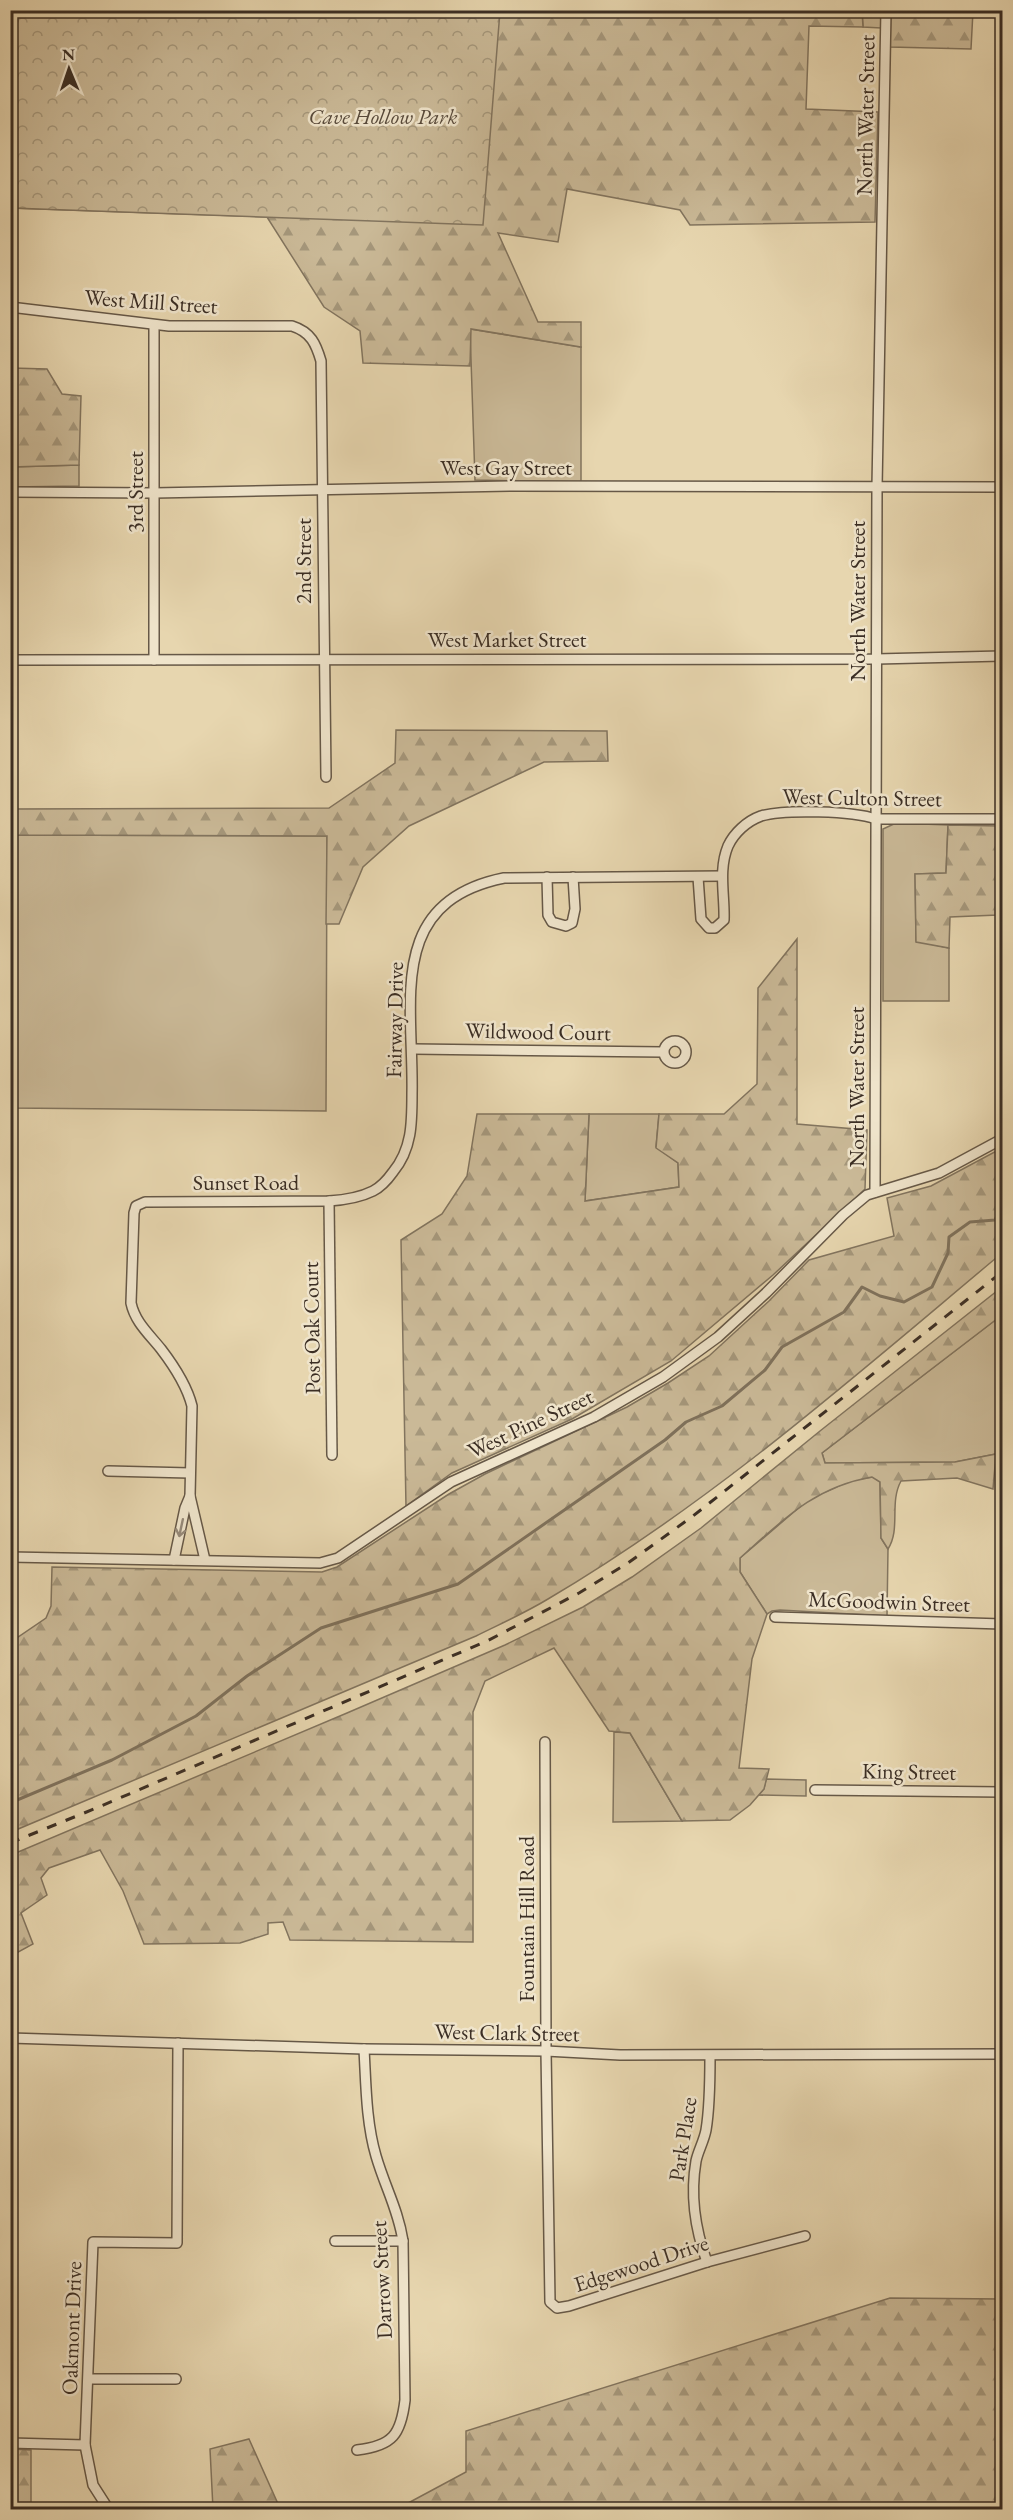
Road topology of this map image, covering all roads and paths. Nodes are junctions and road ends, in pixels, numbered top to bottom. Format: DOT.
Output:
graph roads {
  1 [pos="886,10"];
  2 [pos="10,307"];
  3 [pos="154,325"];
  4 [pos="317,346"];
  5 [pos="877,487"];
  6 [pos="1002,487"];
  7 [pos="322,488"];
  8 [pos="10,492"];
  9 [pos="154,492"];
  10 [pos="1002,656"];
  11 [pos="323,659"];
  12 [pos="876,659"];
  13 [pos="10,660"];
  14 [pos="154,660"];
  15 [pos="326,777"];
  16 [pos="876,819"];
  17 [pos="1002,819"];
  18 [pos="722,876"];
  19 [pos="573,877"];
  20 [pos="698,877"];
  21 [pos="547,878"];
  22 [pos="413,1049"];
  23 [pos="663,1052"];
  24 [pos="1002,1139"];
  25 [pos="875,1192"];
  26 [pos="329,1201"];
  27 [pos="332,1455"];
  28 [pos="108,1471"];
  29 [pos="190,1473"];
  30 [pos="190,1496"];
  31 [pos="10,1557"];
  32 [pos="174,1560"];
  33 [pos="205,1560"];
  34 [pos="775,1617"];
  35 [pos="1002,1624"];
  36 [pos="545,1742"];
  37 [pos="815,1790"];
  38 [pos="1002,1792"];
  39 [pos="10,2038"];
  40 [pos="178,2043"];
  41 [pos="364,2049"];
  42 [pos="546,2051"];
  43 [pos="1002,2054"];
  44 [pos="710,2056"];
  45 [pos="805,2236"];
  46 [pos="549,2240"];
  47 [pos="335,2241"];
  48 [pos="403,2241"];
  49 [pos="707,2262"];
  50 [pos="89,2379"];
  51 [pos="176,2379"];
  52 [pos="10,2443"];
  53 [pos="85,2445"];
  54 [pos="357,2450"];
  55 [pos="109,2510"];
  1 -- 5 [label="street, North Water Street"];
  2 -- 3 [label="street, West Mill Street"];
  3 -- 4 [label="street, West Mill Street"];
  3 -- 9 [label="street, 3rd Street"];
  4 -- 7 [label="street, 2nd Street"];
  5 -- 6 [label="street, West Gay Street"];
  5 -- 7 [label="street, West Gay Street"];
  5 -- 12 [label="street, North Water Street"];
  7 -- 9 [label="street, West Gay Street"];
  7 -- 11 [label="street, 2nd Street"];
  8 -- 9 [label="street, West Gay Street"];
  9 -- 14 [label="street, 3rd Street"];
  10 -- 12 [label="street, West Market Street"];
  11 -- 12 [label="street, West Market Street"];
  11 -- 14 [label="street, West Market Street"];
  11 -- 15 [label="street, 2nd Street"];
  12 -- 16 [label="street, North Water Street"];
  13 -- 14 [label="street, West Market Street"];
  16 -- 17 [label="street, West Culton Street"];
  16 -- 18 [label="street, West Culton Street"];
  16 -- 25 [label="street, North Water Street"];
  18 -- 20 [label="street, Fairway Drive"];
  18 -- 20 [label="street, West Culton Street"];
  19 -- 20 [label="street, Fairway Drive"];
  19 -- 21 [label="street, Fairway Drive"];
  19 -- 21 [label="street"];
  21 -- 22 [label="street, Fairway Drive"];
  22 -- 23 [label="street, Wildwood Court"];
  22 -- 26 [label="street, Fairway Drive"];
  24 -- 25 [label="street, West Pine Street"];
  25 -- 33 [label="street, West Pine Street"];
  26 -- 27 [label="street, Post Oak Court"];
  26 -- 29 [label="street, Sunset Road"];
  28 -- 29 [label="street"];
  29 -- 30 [label="street"];
  30 -- 32 [label="street, one-way"];
  30 -- 33 [label="street"];
  31 -- 32 [label="street, West Pine Street"];
  32 -- 33 [label="street, West Pine Street"];
  34 -- 35 [label="street, McGoodwin Street"];
  36 -- 42 [label="street, Fountain Hill Road"];
  37 -- 38 [label="street, King Street"];
  39 -- 40 [label="street, West Clark Street"];
  40 -- 41 [label="street, West Clark Street"];
  40 -- 50 [label="street, Oakmont Drive"];
  41 -- 42 [label="street, West Clark Street"];
  41 -- 48 [label="street, Darrow Street"];
  42 -- 44 [label="street, West Clark Street"];
  42 -- 46 [label="street, Fountain Hill Road"];
  43 -- 44 [label="street, West Clark Street"];
  44 -- 49 [label="street, Park Place"];
  45 -- 49 [label="street, Edgewood Drive"];
  46 -- 49 [label="street, Edgewood Drive"];
  47 -- 48 [label="street"];
  48 -- 54 [label="street, Darrow Street"];
  50 -- 51 [label="street"];
  50 -- 53 [label="street, Oakmont Drive"];
  52 -- 53 [label="street"];
  53 -- 55 [label="street, Oakmont Drive"];
}
